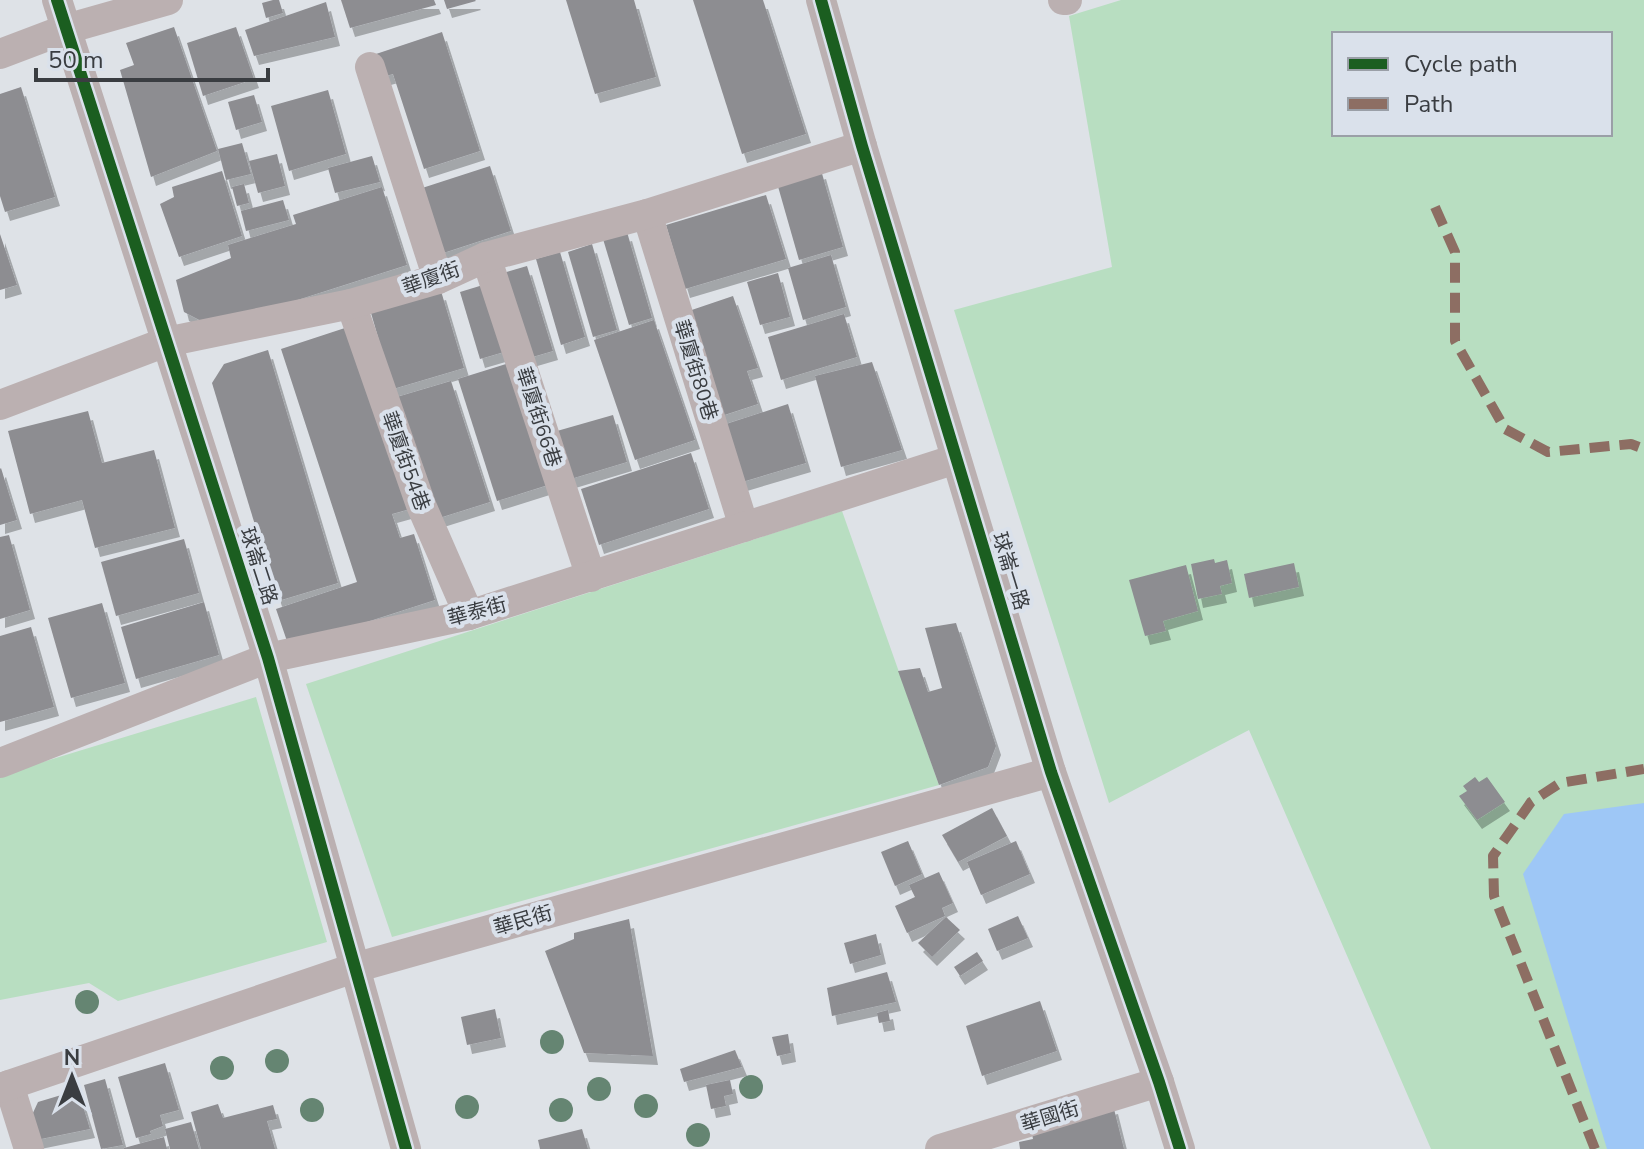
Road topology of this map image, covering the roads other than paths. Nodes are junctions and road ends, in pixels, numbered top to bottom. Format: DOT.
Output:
graph roads {
  1 [pos="57,0"];
  2 [pos="168,0"];
  3 [pos="821,0"];
  4 [pos="66,29"];
  5 [pos="0,54"];
  6 [pos="370,67"];
  7 [pos="862,146"];
  8 [pos="647,214"];
  9 [pos="486,257"];
  10 [pos="438,279"];
  11 [pos="351,304"];
  12 [pos="166,342"];
  13 [pos="0,405"];
  14 [pos="956,459"];
  15 [pos="744,527"];
  16 [pos="591,577"];
  17 [pos="469,615"];
  18 [pos="268,658"];
  19 [pos="0,763"];
  20 [pos="1051,772"];
  21 [pos="354,968"];
  22 [pos="1159,1082"];
  23 [pos="5,1086"];
  24 [pos="29,1149"];
  25 [pos="406,1149"];
  26 [pos="940,1149"];
  27 [pos="1180,1149"];
  1 -- 4 [label="street, 球崙二路"];
  2 -- 4 [label="street"];
  3 -- 7 [label="street, 球崙一路"];
  4 -- 5 [label="street"];
  4 -- 12 [label="street, 球崙二路"];
  6 -- 10 [label="street"];
  7 -- 8 [label="street, 華廈街"];
  7 -- 14 [label="street, 球崙一路"];
  8 -- 9 [label="street, 華廈街"];
  8 -- 15 [label="street, 華廈街80巷"];
  9 -- 10 [label="street, 華廈街"];
  9 -- 16 [label="street, 華廈街66巷"];
  10 -- 11 [label="street, 華廈街"];
  11 -- 12 [label="street, 華廈街"];
  11 -- 17 [label="street, 華廈街54巷"];
  12 -- 13 [label="street, 華廈街"];
  12 -- 18 [label="street, 球崙二路"];
  14 -- 15 [label="street, 華泰街"];
  14 -- 20 [label="street, 球崙一路"];
  15 -- 16 [label="street, 華泰街"];
  16 -- 17 [label="street, 華泰街"];
  17 -- 18 [label="street, 華泰街"];
  18 -- 19 [label="street, 華泰街"];
  18 -- 21 [label="street, 球崙二路"];
  20 -- 21 [label="street, 華民街"];
  20 -- 22 [label="street, 球崙一路"];
  21 -- 23 [label="street, 華民街"];
  21 -- 25 [label="street, 球崙二路"];
  22 -- 26 [label="street, 華國街"];
  22 -- 27 [label="street, 球崙一路"];
  23 -- 24 [label="street"];
}
